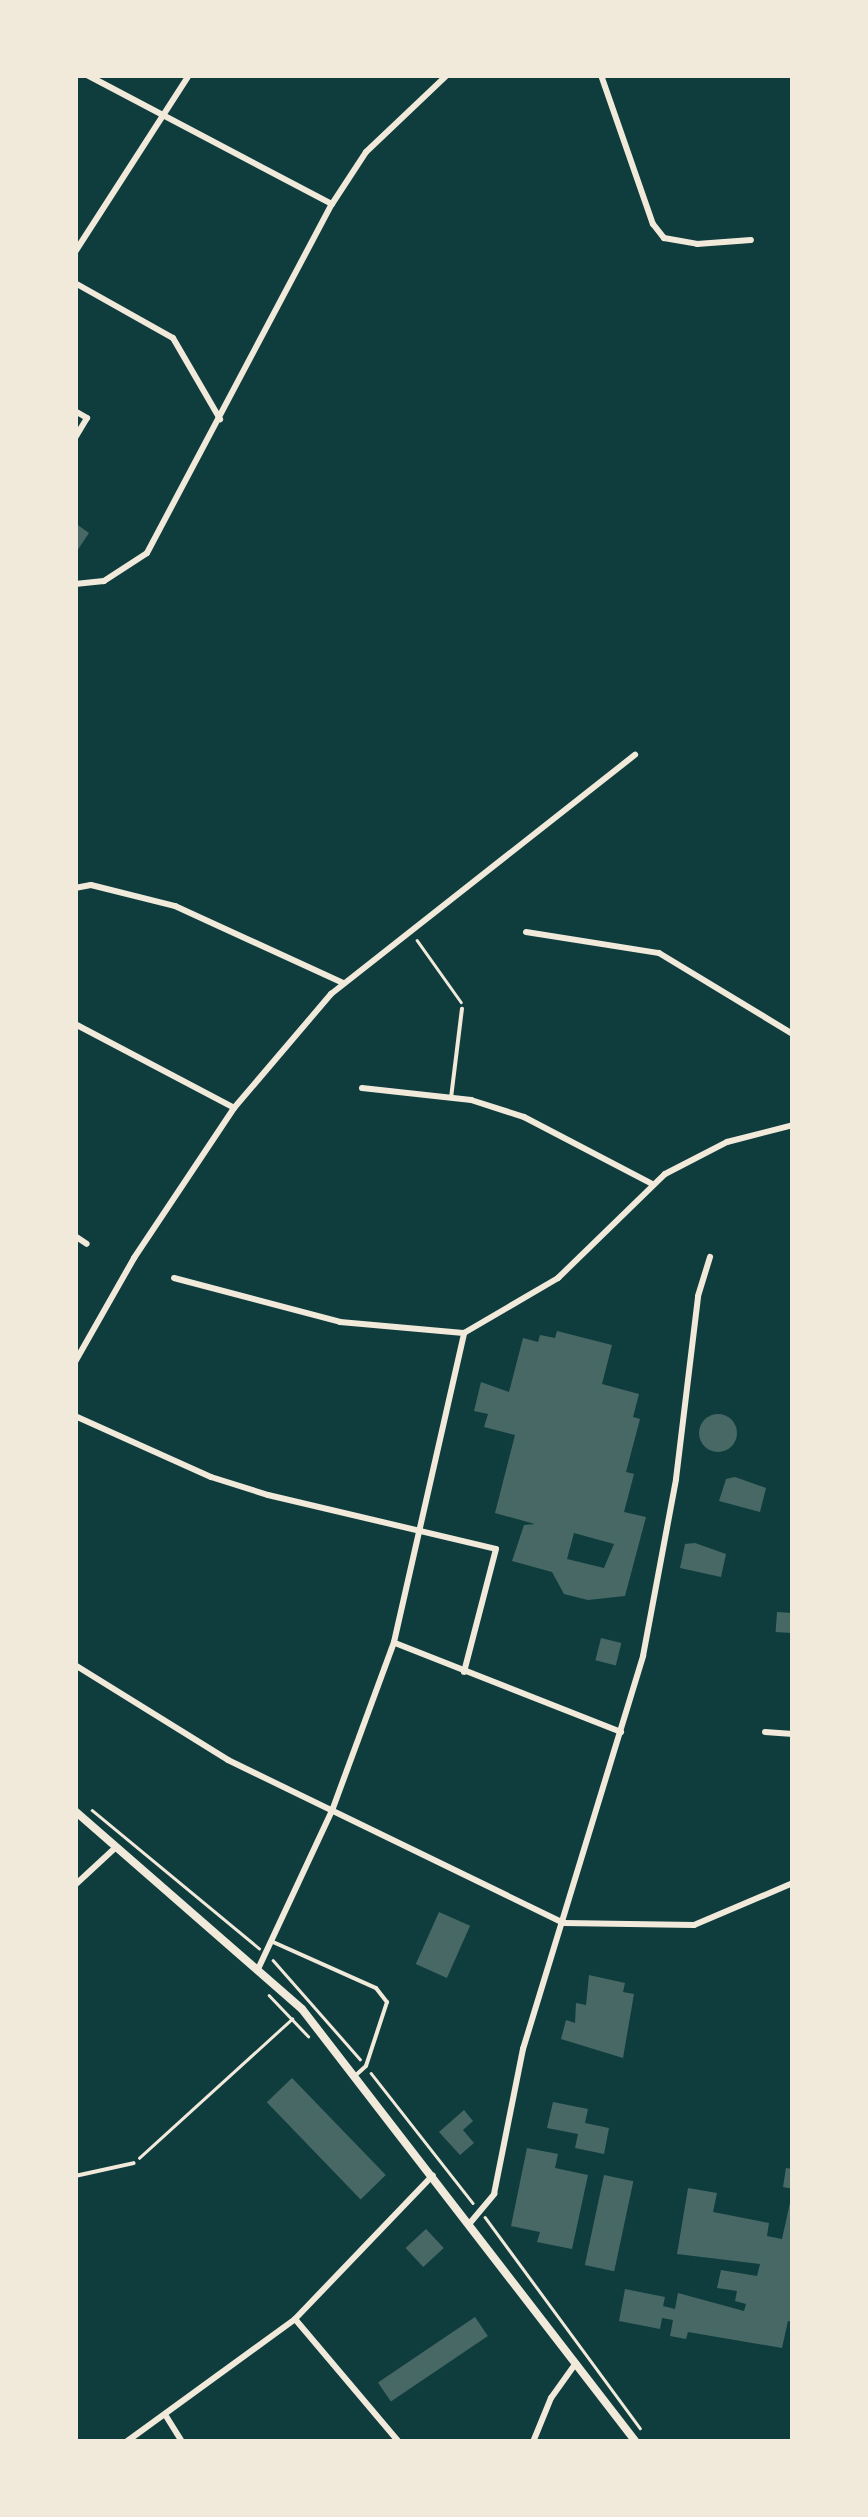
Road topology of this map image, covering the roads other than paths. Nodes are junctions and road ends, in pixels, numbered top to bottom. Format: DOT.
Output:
graph roads {
  1 [pos="87,75"];
  2 [pos="189,75"];
  3 [pos="446,75"];
  4 [pos="601,75"];
  5 [pos="160,117"];
  6 [pos="332,204"];
  7 [pos="751,240"];
  8 [pos="75,252"];
  9 [pos="75,283"];
  10 [pos="75,411"];
  11 [pos="221,420"];
  12 [pos="75,438"];
  13 [pos="75,584"];
  14 [pos="635,755"];
  15 [pos="75,888"];
  16 [pos="526,932"];
  17 [pos="343,984"];
  18 [pos="462,1009"];
  19 [pos="75,1024"];
  20 [pos="793,1034"];
  21 [pos="362,1088"];
  22 [pos="451,1098"];
  23 [pos="234,1108"];
  24 [pos="793,1125"];
  25 [pos="652,1184"];
  26 [pos="75,1236"];
  27 [pos="88,1244"];
  28 [pos="710,1257"];
  29 [pos="174,1278"];
  30 [pos="464,1332"];
  31 [pos="75,1362"];
  32 [pos="75,1416"];
  33 [pos="418,1527"];
  34 [pos="394,1642"];
  35 [pos="75,1665"];
  36 [pos="464,1672"];
  37 [pos="621,1732"];
  38 [pos="765,1732"];
  39 [pos="793,1734"];
  40 [pos="334,1808"];
  41 [pos="75,1811"];
  42 [pos="117,1846"];
  43 [pos="793,1883"];
  44 [pos="75,1885"];
  45 [pos="564,1924"];
  46 [pos="273,1942"];
  47 [pos="259,1967"];
  48 [pos="357,2074"];
  49 [pos="134,2163"];
  50 [pos="434,2174"];
  51 [pos="75,2178"];
  52 [pos="470,2223"];
  53 [pos="295,2319"];
  54 [pos="576,2363"];
  55 [pos="166,2416"];
  56 [pos="126,2442"];
  57 [pos="182,2442"];
  58 [pos="399,2442"];
  59 [pos="533,2442"];
  60 [pos="636,2442"];
  1 -- 5 [label="street"];
  2 -- 5 [label="street"];
  3 -- 6 [label="street"];
  4 -- 7 [label="street"];
  5 -- 6 [label="street"];
  5 -- 8 [label="street"];
  6 -- 11 [label="street"];
  9 -- 11 [label="street"];
  10 -- 12 [label="street"];
  11 -- 13 [label="street"];
  14 -- 17 [label="street"];
  15 -- 17 [label="street"];
  16 -- 20 [label="street"];
  17 -- 23 [label="street"];
  18 -- 22 [label="lane"];
  19 -- 23 [label="street"];
  21 -- 22 [label="street"];
  22 -- 25 [label="street"];
  23 -- 31 [label="street"];
  24 -- 25 [label="street"];
  25 -- 30 [label="street"];
  26 -- 27 [label="street"];
  28 -- 37 [label="street"];
  29 -- 30 [label="street"];
  30 -- 33 [label="street"];
  32 -- 33 [label="street"];
  33 -- 34 [label="street"];
  33 -- 36 [label="street"];
  34 -- 36 [label="street"];
  34 -- 40 [label="street"];
  35 -- 40 [label="street"];
  36 -- 37 [label="street"];
  37 -- 45 [label="street"];
  38 -- 39 [label="street"];
  40 -- 45 [label="street"];
  40 -- 46 [label="street"];
  41 -- 42 [label="street"];
  42 -- 44 [label="street"];
  42 -- 47 [label="street"];
  43 -- 45 [label="street"];
  45 -- 52 [label="street"];
  46 -- 47 [label="street"];
  46 -- 48 [label="lane"];
  47 -- 48 [label="street"];
  48 -- 50 [label="street"];
  49 -- 51 [label="lane"];
  50 -- 52 [label="street"];
  50 -- 53 [label="street"];
  52 -- 54 [label="street"];
  53 -- 55 [label="street"];
  53 -- 58 [label="street"];
  54 -- 59 [label="street"];
  54 -- 60 [label="street"];
  55 -- 56 [label="street"];
  55 -- 57 [label="street"];
}
